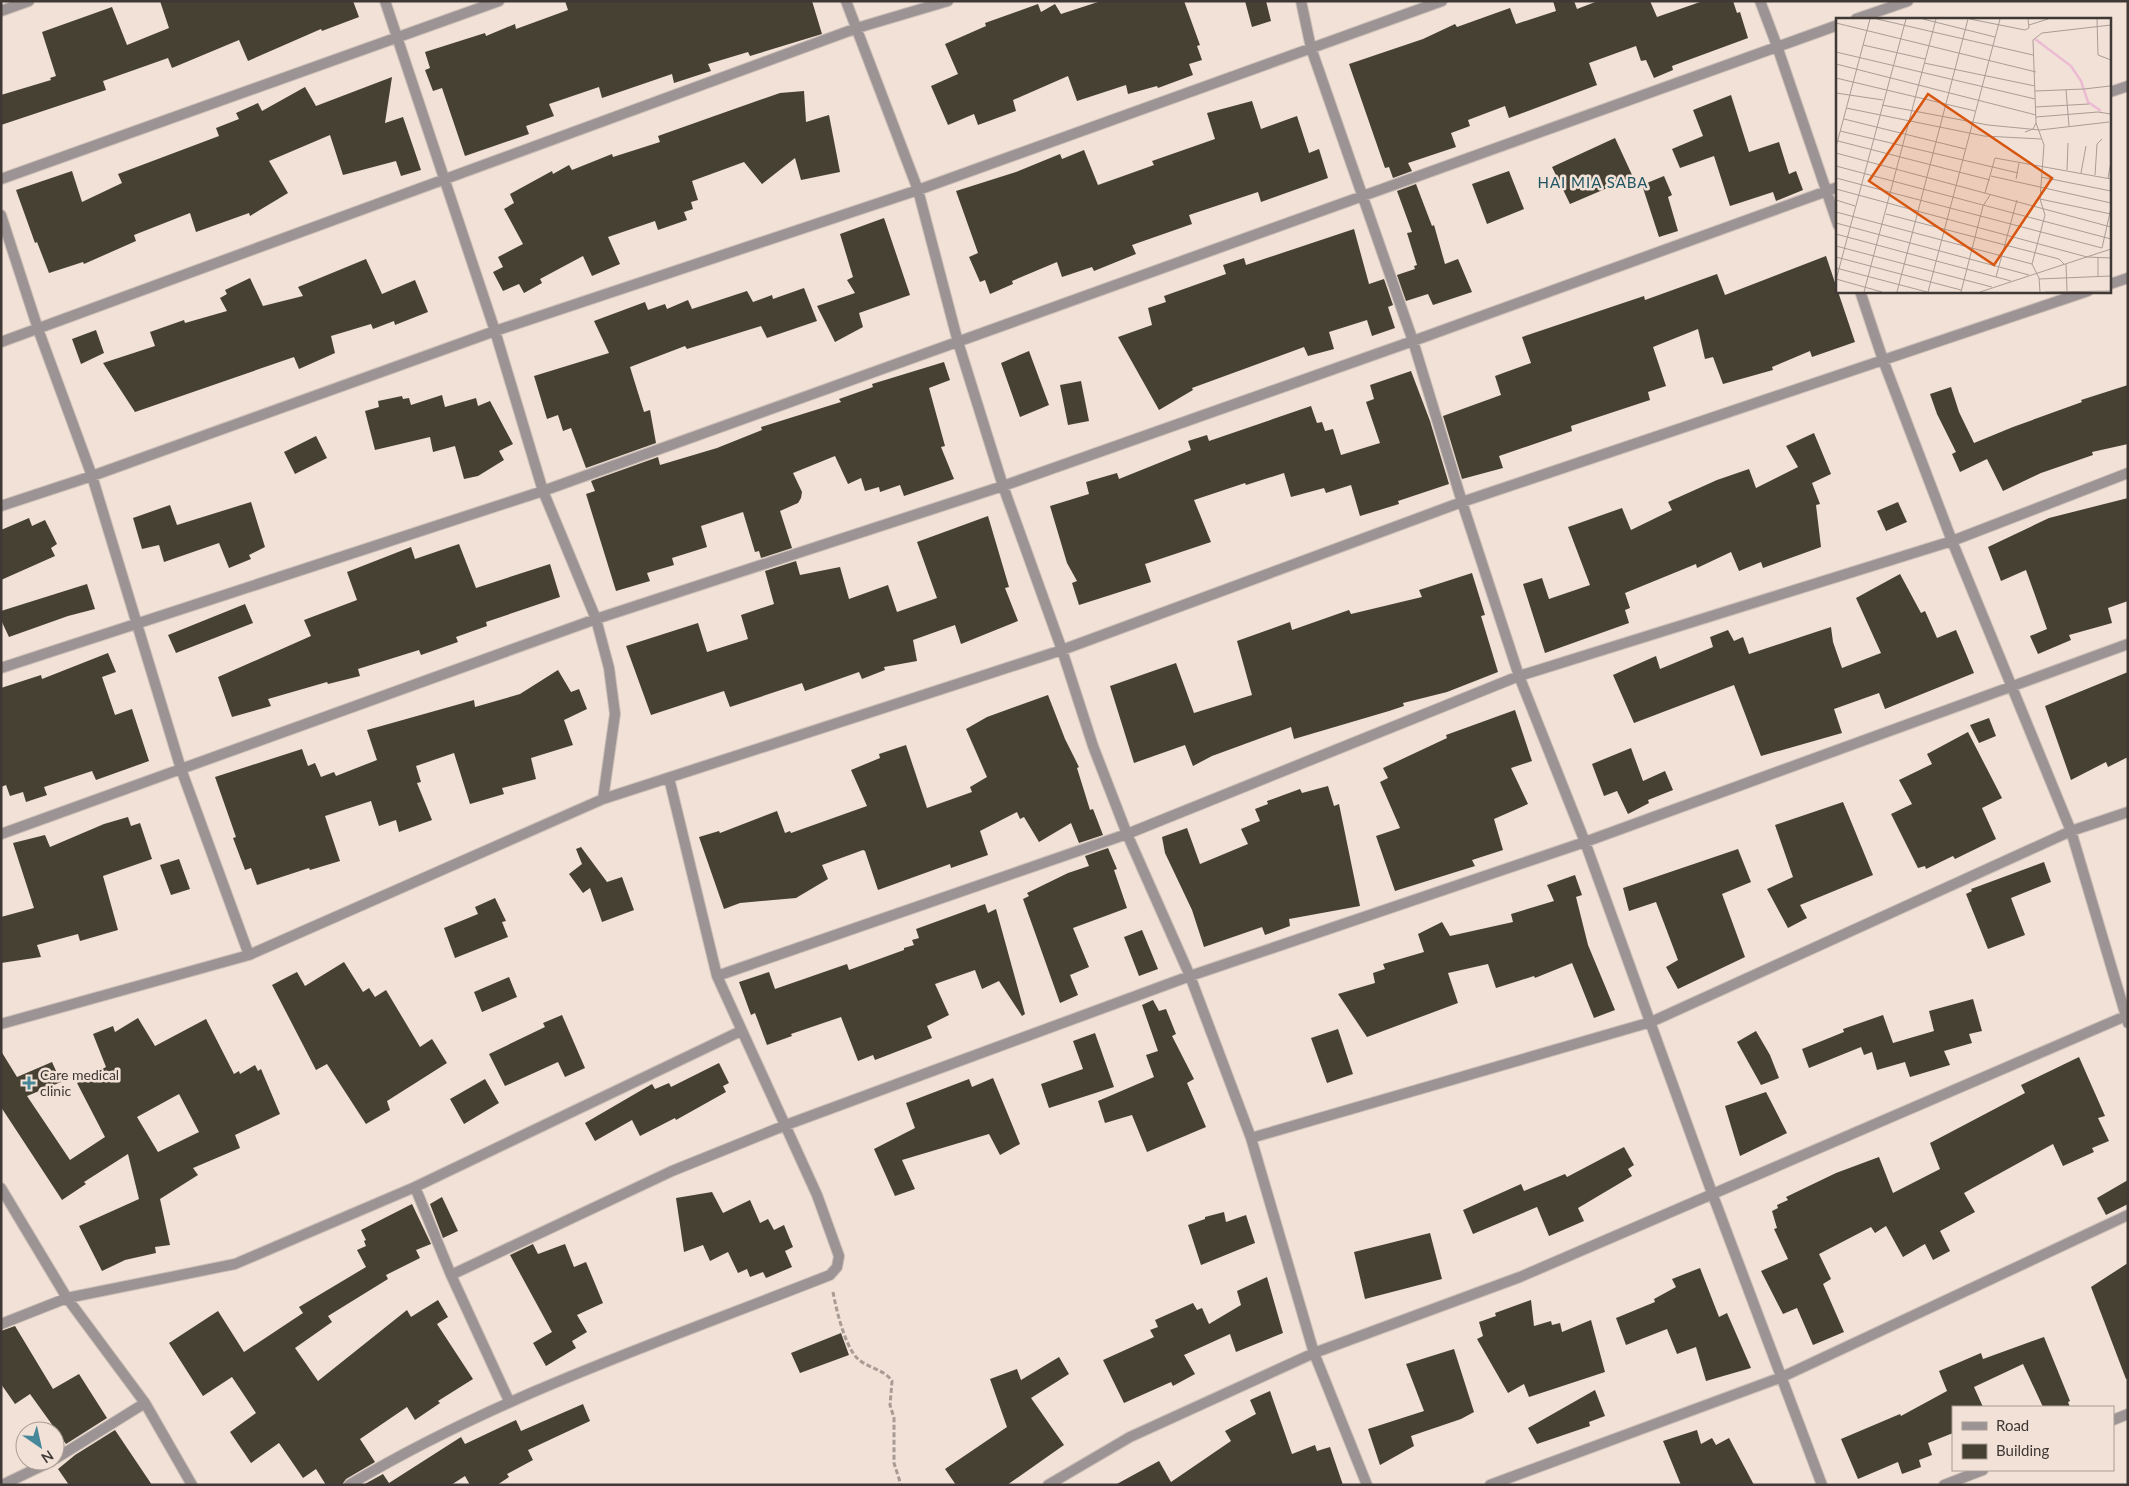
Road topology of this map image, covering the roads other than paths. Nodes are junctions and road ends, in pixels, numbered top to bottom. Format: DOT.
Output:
graph roads {
  1 [pos="29,1"];
  2 [pos="385,1"];
  3 [pos="499,1"];
  4 [pos="846,1"];
  5 [pos="948,1"];
  6 [pos="1301,1"];
  7 [pos="1442,1"];
  8 [pos="1760,1"];
  9 [pos="1908,1"];
  10 [pos="1,11"];
  11 [pos="1859,18"];
  12 [pos="1836,26"];
  13 [pos="857,28"];
  14 [pos="398,38"];
  15 [pos="1777,46"];
  16 [pos="1311,48"];
  17 [pos="2128,86"];
  18 [pos="2112,91"];
  19 [pos="1,180"];
  20 [pos="444,181"];
  21 [pos="1836,187"];
  22 [pos="918,190"];
  23 [pos="1826,190"];
  24 [pos="1363,198"];
  25 [pos="1,215"];
  26 [pos="1836,219"];
  27 [pos="2128,278"];
  28 [pos="2112,283"];
  29 [pos="1860,292"];
  30 [pos="2085,292"];
  31 [pos="38,329"];
  32 [pos="495,331"];
  33 [pos="1413,341"];
  34 [pos="1,342"];
  35 [pos="958,342"];
  36 [pos="1883,360"];
  37 [pos="2128,473"];
  38 [pos="92,476"];
  39 [pos="1003,486"];
  40 [pos="543,491"];
  41 [pos="1462,502"];
  42 [pos="1,506"];
  43 [pos="1952,541"];
  44 [pos="596,619"];
  45 [pos="136,624"];
  46 [pos="2128,644"];
  47 [pos="1062,650"];
  48 [pos="1,668"];
  49 [pos="1519,676"];
  50 [pos="2012,687"];
  51 [pos="181,769"];
  52 [pos="669,778"];
  53 [pos="603,799"];
  54 [pos="2128,812"];
  55 [pos="2071,831"];
  56 [pos="1,834"];
  57 [pos="1127,834"];
  58 [pos="1585,842"];
  59 [pos="249,955"];
  60 [pos="717,976"];
  61 [pos="1190,976"];
  62 [pos="2127,1018"];
  63 [pos="1651,1022"];
  64 [pos="1,1024"];
  65 [pos="741,1031"];
  66 [pos="786,1125"];
  67 [pos="1251,1138"];
  68 [pos="415,1186"];
  69 [pos="1,1188"];
  70 [pos="1712,1193"];
  71 [pos="2128,1215"];
  72 [pos="451,1275"];
  73 [pos="67,1298"];
  74 [pos="1,1324"];
  75 [pos="1314,1353"];
  76 [pos="1782,1377"];
  77 [pos="510,1401"];
  78 [pos="145,1403"];
  79 [pos="2128,1414"];
  80 [pos="2114,1420"];
  81 [pos="65,1453"];
  82 [pos="31,1471"];
  83 [pos="1980,1471"];
  84 [pos="2,1485"];
  85 [pos="192,1485"];
  86 [pos="349,1485"];
  87 [pos="1048,1485"];
  88 [pos="1367,1485"];
  89 [pos="1490,1485"];
  90 [pos="1822,1485"];
  91 [pos="1944,1485"];
  1 -- 10 [label="street"];
  2 -- 14 [label="street"];
  3 -- 14 [label="street"];
  4 -- 13 [label="street"];
  5 -- 13 [label="street"];
  6 -- 16 [label="street"];
  7 -- 16 [label="street"];
  8 -- 15 [label="street"];
  9 -- 11 [label="street"];
  12 -- 15 [label="street"];
  13 -- 20 [label="street"];
  13 -- 22 [label="street"];
  14 -- 19 [label="street"];
  14 -- 20 [label="street"];
  15 -- 23 [label="street"];
  15 -- 24 [label="street"];
  16 -- 22 [label="street"];
  16 -- 24 [label="street"];
  17 -- 18 [label="street"];
  20 -- 31 [label="street"];
  20 -- 32 [label="street"];
  21 -- 23 [label="street"];
  22 -- 32 [label="street"];
  22 -- 35 [label="street"];
  23 -- 26 [label="street"];
  23 -- 33 [label="street"];
  24 -- 33 [label="street"];
  24 -- 35 [label="street"];
  25 -- 31 [label="street"];
  27 -- 28 [label="street"];
  29 -- 36 [label="street"];
  30 -- 36 [label="street"];
  31 -- 34 [label="street"];
  31 -- 38 [label="street"];
  32 -- 38 [label="street"];
  32 -- 40 [label="street"];
  33 -- 39 [label="street"];
  33 -- 41 [label="street"];
  35 -- 39 [label="street"];
  35 -- 40 [label="street"];
  36 -- 41 [label="street"];
  36 -- 43 [label="street"];
  37 -- 43 [label="street"];
  38 -- 42 [label="street"];
  38 -- 45 [label="street"];
  39 -- 44 [label="street"];
  39 -- 47 [label="street"];
  40 -- 44 [label="street"];
  40 -- 45 [label="street"];
  41 -- 47 [label="street"];
  41 -- 49 [label="street"];
  43 -- 49 [label="street"];
  43 -- 50 [label="street"];
  44 -- 51 [label="street"];
  44 -- 53 [label="street"];
  45 -- 48 [label="street"];
  45 -- 51 [label="street"];
  46 -- 50 [label="street"];
  47 -- 52 [label="street"];
  47 -- 57 [label="street"];
  49 -- 57 [label="street"];
  49 -- 58 [label="street"];
  50 -- 55 [label="street"];
  50 -- 58 [label="street"];
  51 -- 56 [label="street"];
  51 -- 59 [label="street"];
  52 -- 53 [label="street"];
  52 -- 60 [label="street"];
  53 -- 59 [label="street"];
  54 -- 55 [label="street"];
  55 -- 62 [label="street"];
  55 -- 63 [label="street"];
  57 -- 60 [label="street"];
  57 -- 61 [label="street"];
  58 -- 61 [label="street"];
  58 -- 63 [label="street"];
  59 -- 64 [label="street"];
  60 -- 65 [label="street"];
  61 -- 66 [label="street"];
  61 -- 67 [label="street"];
  62 -- 70 [label="street"];
  63 -- 67 [label="street"];
  63 -- 70 [label="street"];
  65 -- 66 [label="street"];
  65 -- 68 [label="street"];
  66 -- 72 [label="street"];
  66 -- 77 [label="street"];
  67 -- 75 [label="street"];
  68 -- 72 [label="street"];
  68 -- 73 [label="street"];
  69 -- 73 [label="street"];
  70 -- 75 [label="street"];
  70 -- 76 [label="street"];
  71 -- 76 [label="street"];
  72 -- 77 [label="street"];
  73 -- 74 [label="street"];
  73 -- 78 [label="street"];
  75 -- 87 [label="street"];
  75 -- 88 [label="street"];
  76 -- 89 [label="street"];
  76 -- 90 [label="street"];
  77 -- 86 [label="street"];
  78 -- 81 [label="street"];
  78 -- 85 [label="street"];
  79 -- 80 [label="street"];
  82 -- 84 [label="street"];
  83 -- 91 [label="street"];
}
